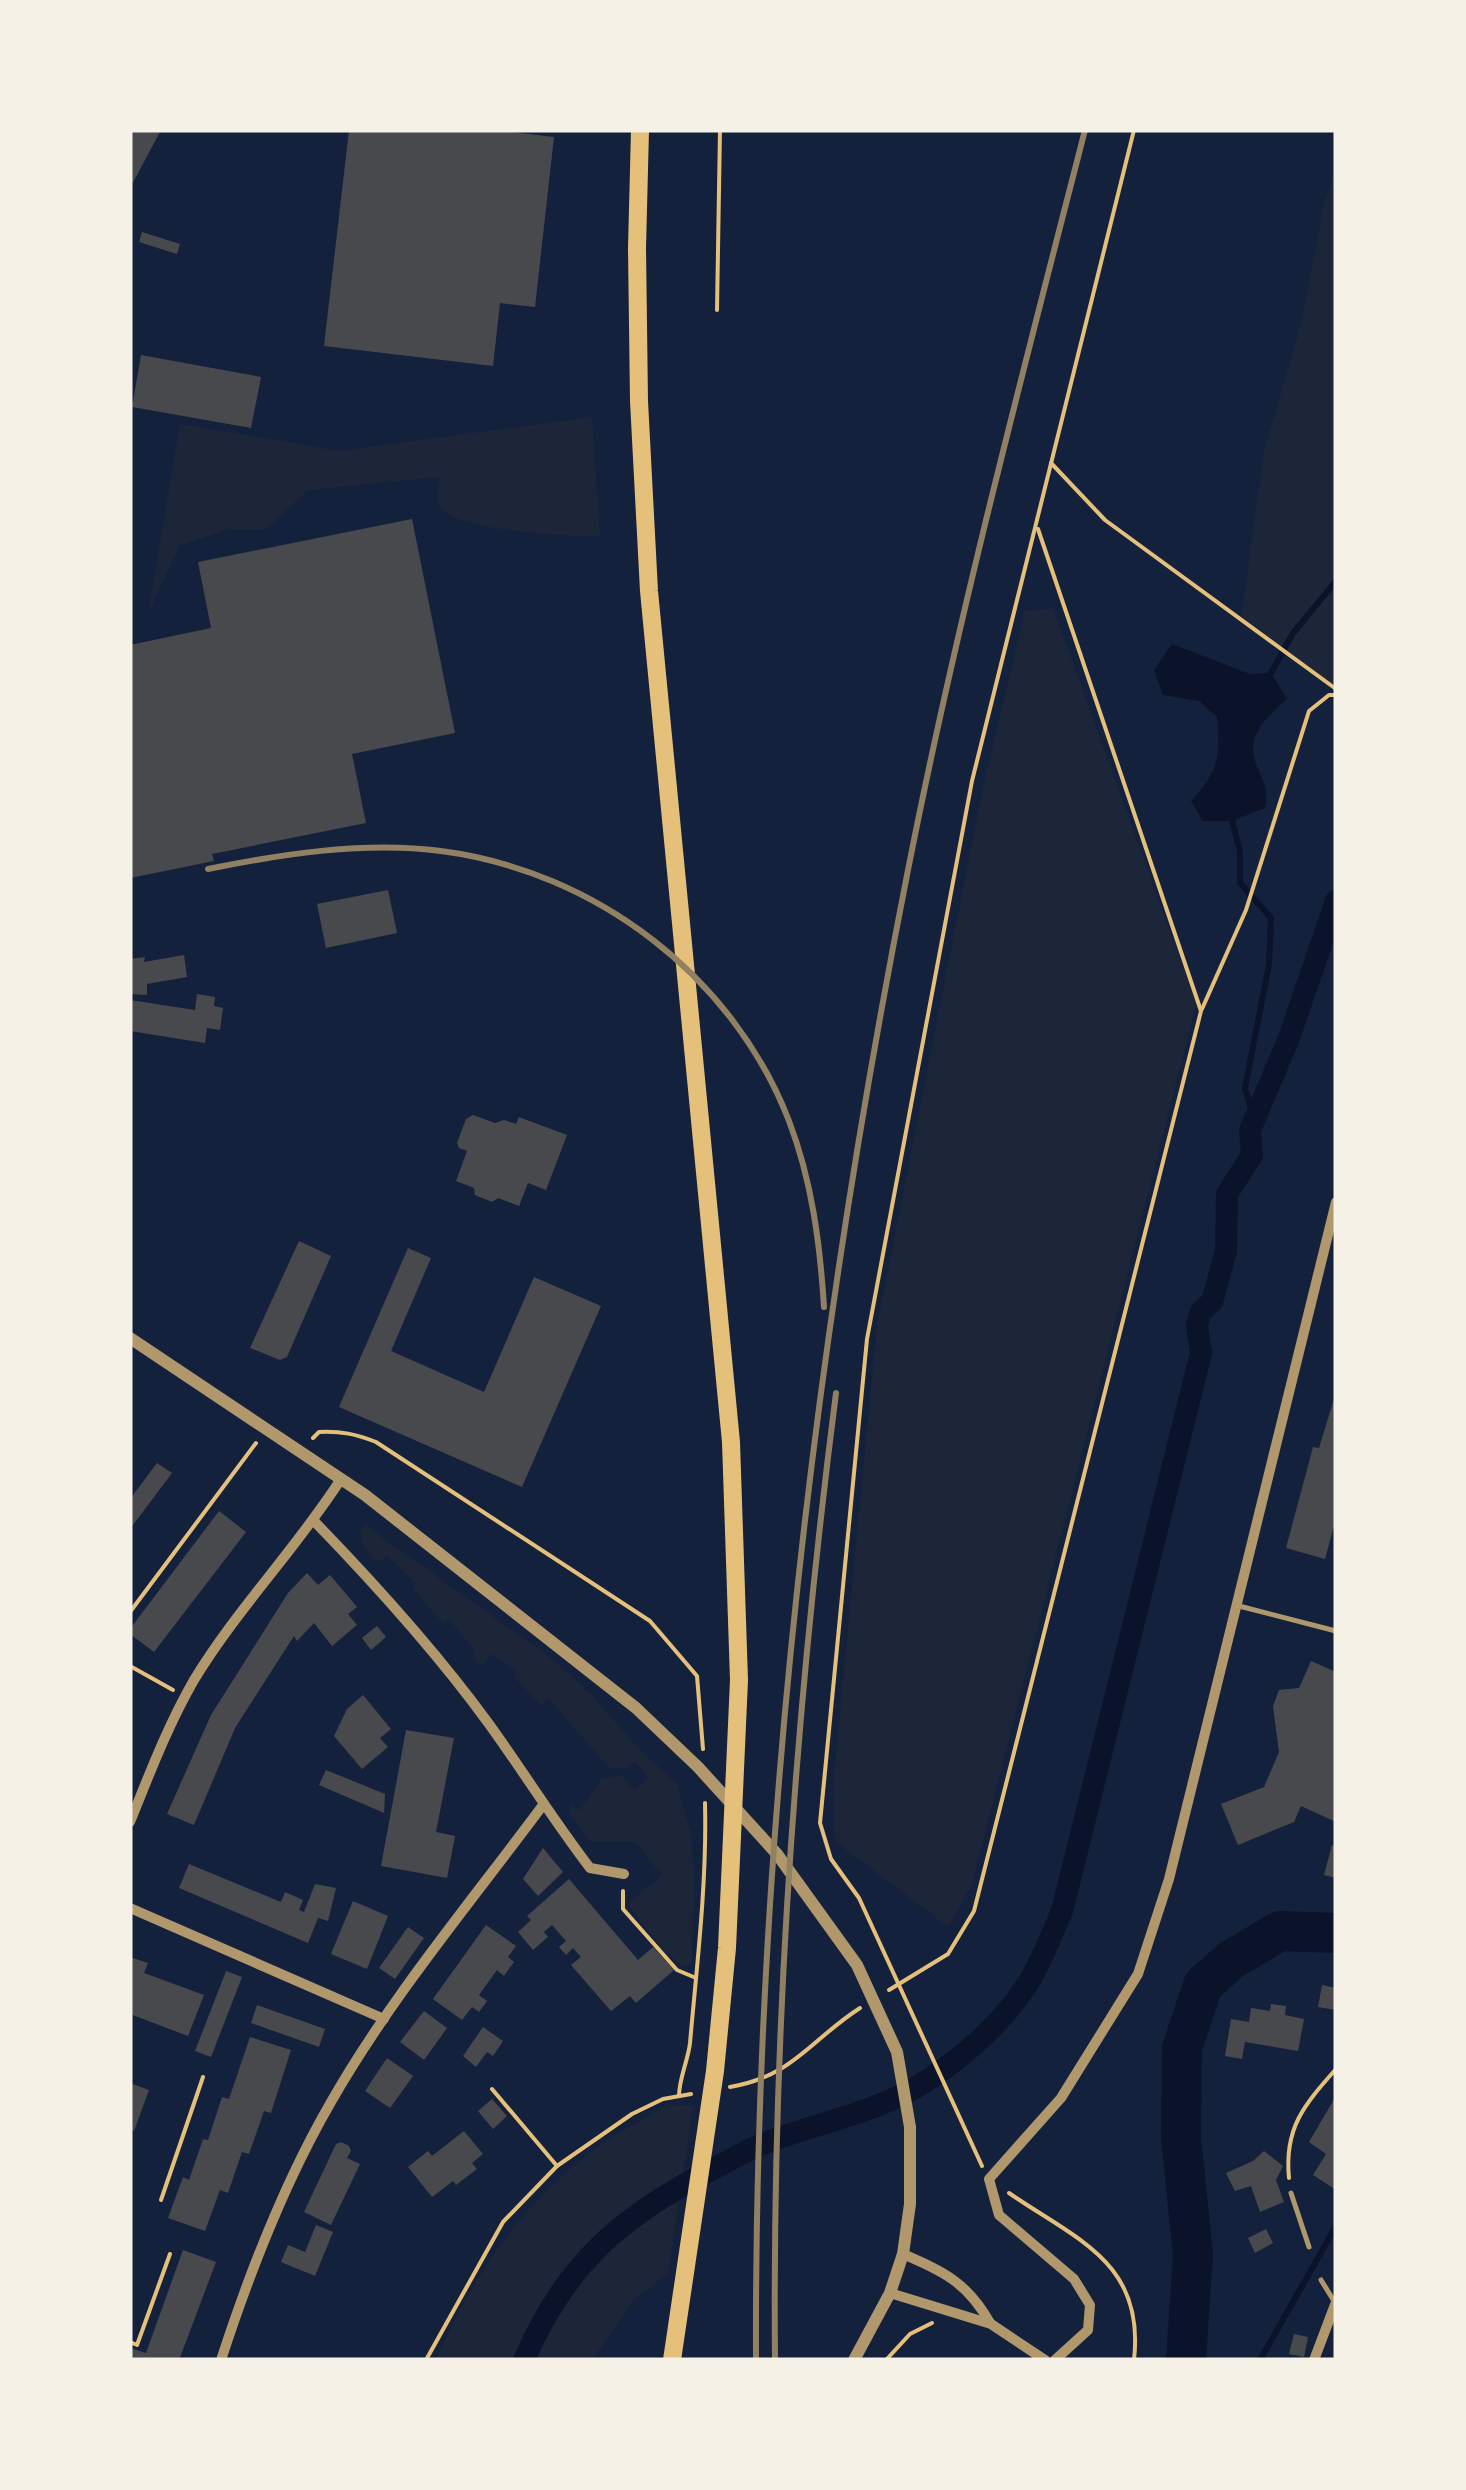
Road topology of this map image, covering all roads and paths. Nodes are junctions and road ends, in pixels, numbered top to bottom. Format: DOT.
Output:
graph roads {
  1 [pos="640,130"];
  2 [pos="720,130"];
  3 [pos="1134,130"];
  4 [pos="717,310"];
  5 [pos="1050,463"];
  6 [pos="1038,527"];
  7 [pos="1336,692"];
  8 [pos="1201,1012"];
  9 [pos="1336,1202"];
  10 [pos="130,1338"];
  11 [pos="266,1430"];
  12 [pos="341,1480"];
  13 [pos="314,1521"];
  14 [pos="1236,1606"];
  15 [pos="130,1612"];
  16 [pos="1336,1631"];
  17 [pos="130,1666"];
  18 [pos="186,1697"];
  19 [pos="543,1805"];
  20 [pos="130,1822"];
  21 [pos="624,1874"];
  22 [pos="130,1908"];
  23 [pos="898,1984"];
  24 [pos="884,1993"];
  25 [pos="869,2002"];
  26 [pos="384,2019"];
  27 [pos="1336,2069"];
  28 [pos="203,2077"];
  29 [pos="728,2088"];
  30 [pos="492,2089"];
  31 [pos="695,2093"];
  32 [pos="679,2096"];
  33 [pos="556,2166"];
  34 [pos="989,2179"];
  35 [pos="1291,2194"];
  36 [pos="161,2200"];
  37 [pos="1310,2247"];
  38 [pos="170,2254"];
  39 [pos="903,2254"];
  40 [pos="1321,2280"];
  41 [pos="890,2292"];
  42 [pos="1336,2303"];
  43 [pos="944,2322"];
  44 [pos="990,2324"];
  45 [pos="677,2338"];
  46 [pos="130,2342"];
  47 [pos="221,2360"];
  48 [pos="426,2360"];
  49 [pos="664,2360"];
  50 [pos="672,2360"];
  51 [pos="854,2360"];
  52 [pos="886,2360"];
  53 [pos="1045,2360"];
  54 [pos="1054,2360"];
  55 [pos="1134,2360"];
  56 [pos="1314,2360"];
  1 -- 45 [label="highway"];
  2 -- 4 [label="path"];
  3 -- 5 [label="path"];
  5 -- 6 [label="path"];
  5 -- 7 [label="path"];
  6 -- 8 [label="path"];
  6 -- 23 [label="path"];
  7 -- 8 [label="path"];
  8 -- 23 [label="path"];
  9 -- 14 [label="street"];
  10 -- 11 [label="street"];
  11 -- 12 [label="street"];
  11 -- 15 [label="path"];
  12 -- 13 [label="street"];
  12 -- 39 [label="street"];
  13 -- 18 [label="street"];
  13 -- 19 [label="street"];
  14 -- 16 [label="lane"];
  14 -- 34 [label="street"];
  17 -- 18 [label="path"];
  18 -- 20 [label="street"];
  19 -- 21 [label="street"];
  19 -- 26 [label="street"];
  21 -- 32 [label="path"];
  22 -- 26 [label="street"];
  23 -- 24 [label="path"];
  23 -- 34 [label="path"];
  25 -- 29 [label="path"];
  26 -- 47 [label="street"];
  27 -- 35 [label="path"];
  28 -- 36 [label="path"];
  30 -- 33 [label="path"];
  31 -- 32 [label="path"];
  32 -- 33 [label="path"];
  33 -- 48 [label="path"];
  34 -- 54 [label="street"];
  34 -- 55 [label="path"];
  35 -- 37 [label="lane"];
  38 -- 46 [label="path"];
  39 -- 41 [label="street"];
  39 -- 44 [label="street"];
  40 -- 42 [label="lane"];
  41 -- 44 [label="street"];
  41 -- 51 [label="street"];
  42 -- 56 [label="street"];
  43 -- 52 [label="path"];
  44 -- 53 [label="street"];
  45 -- 49 [label="lane"];
  45 -- 50 [label="highway"];
}
